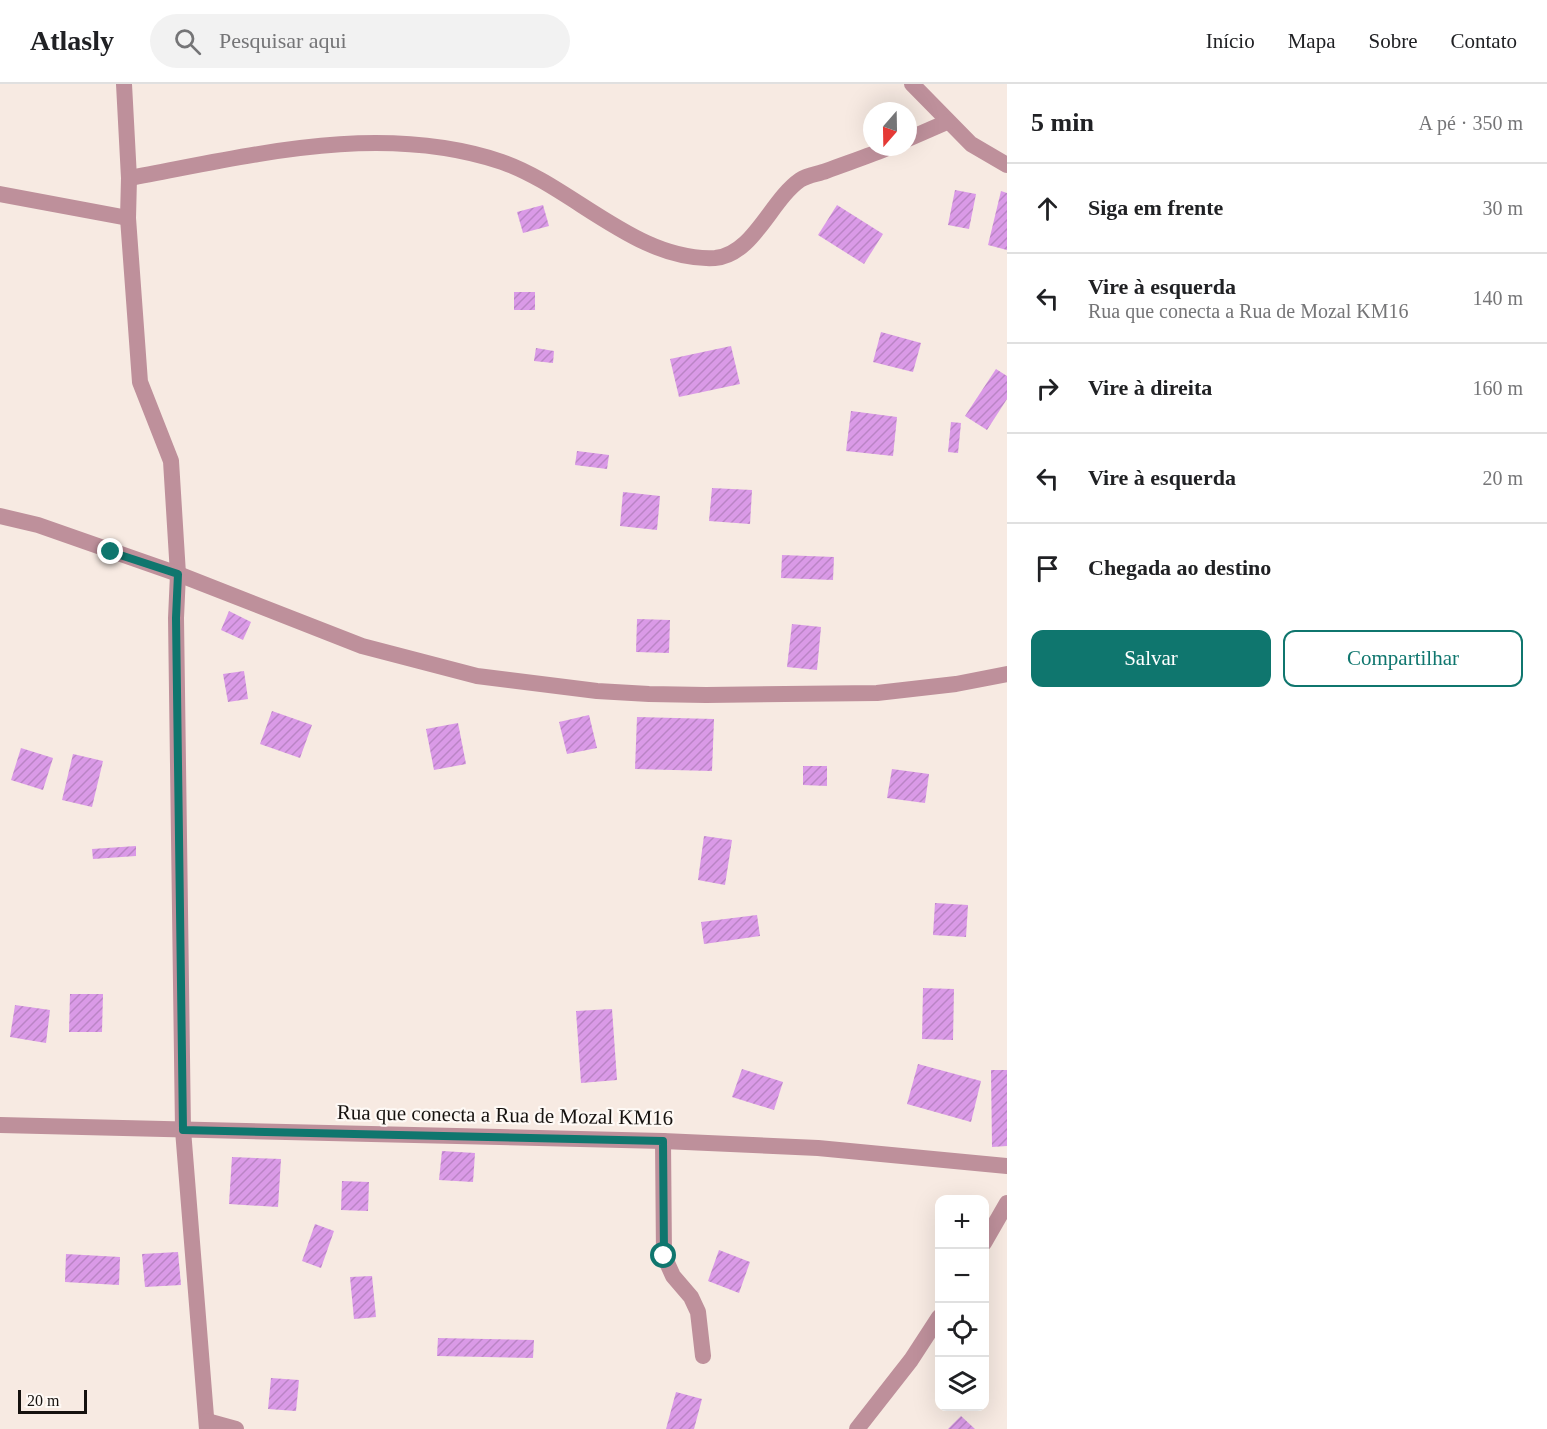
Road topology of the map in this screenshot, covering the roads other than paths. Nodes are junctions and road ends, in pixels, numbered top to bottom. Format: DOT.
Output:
graph roads {
  1 [pos="124,84"];
  2 [pos="912,84"];
  3 [pos="948,122"];
  4 [pos="917,135"];
  5 [pos="865,156"];
  6 [pos="1007,165"];
  7 [pos="129,178"];
  8 [pos="0,194"];
  9 [pos="128,218"];
  10 [pos="0,516"];
  11 [pos="178,574"];
  12 [pos="1007,674"];
  13 [pos="0,1125"];
  14 [pos="183,1130"];
  15 [pos="663,1141"];
  16 [pos="1007,1166"];
  17 [pos="1007,1203"];
  18 [pos="989,1234"];
  19 [pos="935,1323"];
  20 [pos="702,1356"];
  21 [pos="207,1425"];
  22 [pos="236,1429"];
  23 [pos="856,1429"];
  1 -- 7 [label="street"];
  2 -- 3 [label="street"];
  3 -- 4 [label="street"];
  3 -- 6 [label="street"];
  5 -- 7 [label="street"];
  7 -- 9 [label="street"];
  8 -- 9 [label="street"];
  9 -- 11 [label="street"];
  10 -- 11 [label="street"];
  11 -- 12 [label="street"];
  11 -- 14 [label="street"];
  13 -- 14 [label="street, Rua que conecta a Rua de Mozal KM16"];
  14 -- 15 [label="street, Rua que conecta a Rua de Mozal KM16"];
  14 -- 21 [label="street"];
  15 -- 16 [label="street, Rua que conecta a Rua de Mozal KM16"];
  15 -- 20 [label="street"];
  17 -- 18 [label="street"];
  19 -- 23 [label="street"];
  21 -- 22 [label="street"];
}
